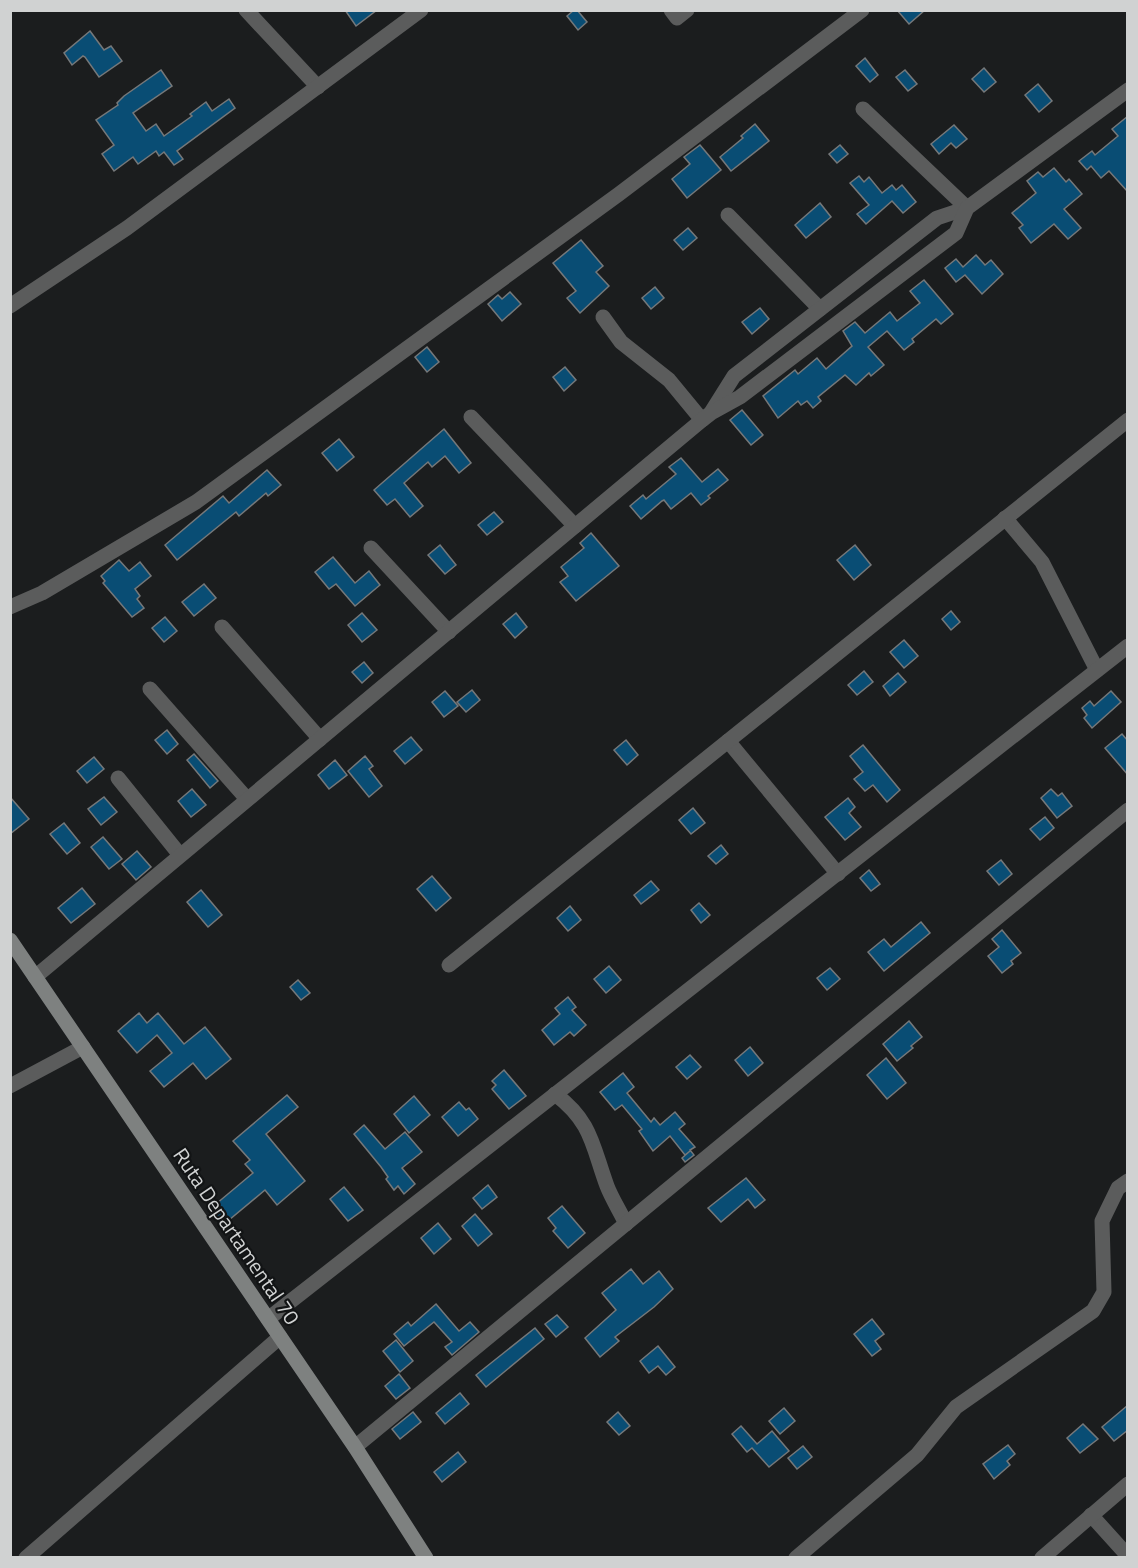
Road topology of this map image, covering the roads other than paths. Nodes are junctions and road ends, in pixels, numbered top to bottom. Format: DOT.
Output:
graph roads {
  1 [pos="246,10"];
  2 [pos="421,10"];
  3 [pos="671,10"];
  4 [pos="687,10"];
  5 [pos="862,10"];
  6 [pos="318,87"];
  7 [pos="1128,90"];
  8 [pos="863,108"];
  9 [pos="967,208"];
  10 [pos="728,215"];
  11 [pos="10,306"];
  12 [pos="820,309"];
  13 [pos="603,316"];
  14 [pos="707,416"];
  15 [pos="471,417"];
  16 [pos="1128,420"];
  17 [pos="1005,518"];
  18 [pos="575,526"];
  19 [pos="371,548"];
  20 [pos="10,607"];
  21 [pos="222,627"];
  22 [pos="448,632"];
  23 [pos="1128,646"];
  24 [pos="1097,670"];
  25 [pos="150,689"];
  26 [pos="320,739"];
  27 [pos="728,741"];
  28 [pos="118,778"];
  29 [pos="248,799"];
  30 [pos="1128,810"];
  31 [pos="180,855"];
  32 [pos="838,874"];
  33 [pos="10,940"];
  34 [pos="449,965"];
  35 [pos="35,977"];
  36 [pos="83,1047"];
  37 [pos="10,1086"];
  38 [pos="555,1094"];
  39 [pos="1128,1181"];
  40 [pos="626,1224"];
  41 [pos="268,1319"];
  42 [pos="280,1337"];
  43 [pos="354,1447"];
  44 [pos="1128,1484"];
  45 [pos="1091,1515"];
  46 [pos="1128,1556"];
  47 [pos="26,1557"];
  48 [pos="426,1557"];
  49 [pos="796,1557"];
  50 [pos="1042,1557"];
  1 -- 6 [label="street"];
  2 -- 6 [label="street"];
  3 -- 4 [label="street"];
  5 -- 20 [label="street"];
  6 -- 11 [label="street"];
  7 -- 9 [label="street"];
  8 -- 9 [label="street"];
  9 -- 12 [label="street"];
  9 -- 14 [label="street"];
  10 -- 12 [label="street"];
  12 -- 14 [label="street"];
  13 -- 14 [label="street"];
  14 -- 18 [label="street"];
  15 -- 18 [label="street"];
  16 -- 17 [label="street"];
  17 -- 24 [label="street"];
  17 -- 27 [label="street"];
  18 -- 22 [label="street"];
  19 -- 22 [label="street"];
  21 -- 26 [label="street"];
  22 -- 26 [label="street"];
  23 -- 24 [label="street"];
  24 -- 32 [label="street"];
  25 -- 29 [label="street"];
  26 -- 29 [label="street"];
  27 -- 32 [label="street"];
  27 -- 34 [label="street"];
  28 -- 31 [label="street"];
  29 -- 31 [label="street"];
  30 -- 40 [label="street"];
  31 -- 35 [label="street"];
  32 -- 38 [label="street"];
  33 -- 35 [label="main road, Ruta Departamental 70"];
  35 -- 36 [label="main road, Ruta Departamental 70"];
  36 -- 37 [label="street"];
  36 -- 41 [label="main road, Ruta Departamental 70"];
  38 -- 40 [label="street"];
  38 -- 41 [label="street"];
  39 -- 49 [label="street"];
  40 -- 43 [label="street"];
  41 -- 42 [label="main road, Ruta Departamental 70"];
  42 -- 43 [label="main road, Ruta Departamental 70"];
  42 -- 47 [label="street"];
  43 -- 48 [label="main road, Ruta Departamental 70"];
  44 -- 45 [label="street"];
  45 -- 46 [label="street"];
  45 -- 50 [label="street"];
}
